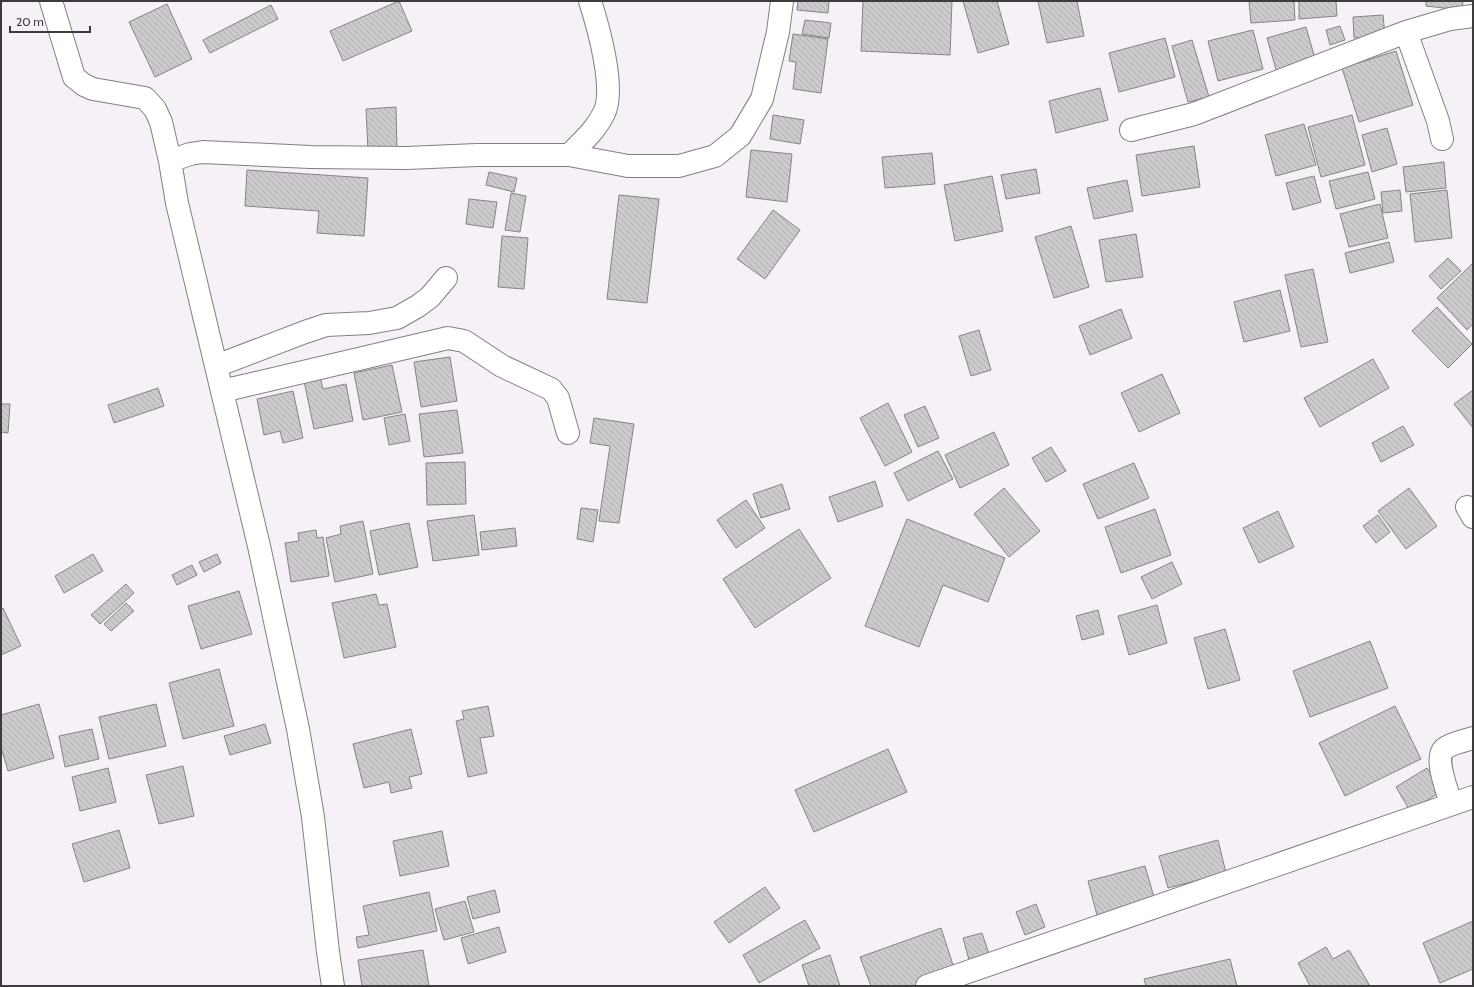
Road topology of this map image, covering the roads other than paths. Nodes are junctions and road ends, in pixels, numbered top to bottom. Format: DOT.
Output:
graph roads {
  1 [pos="51,1"];
  2 [pos="590,1"];
  3 [pos="782,1"];
  4 [pos="1473,16"];
  5 [pos="1406,32"];
  6 [pos="1131,130"];
  7 [pos="1442,139"];
  8 [pos="569,156"];
  9 [pos="170,161"];
  10 [pos="446,278"];
  11 [pos="216,366"];
  12 [pos="222,391"];
  13 [pos="568,433"];
  14 [pos="1473,738"];
  15 [pos="1473,796"];
  16 [pos="1451,804"];
  17 [pos="333,986"];
  18 [pos="927,986"];
  1 -- 9 [label="street"];
  2 -- 8 [label="street"];
  3 -- 8 [label="street"];
  4 -- 5 [label="street"];
  5 -- 6 [label="street"];
  5 -- 7 [label="street"];
  8 -- 9 [label="street"];
  9 -- 11 [label="street"];
  10 -- 11 [label="street"];
  11 -- 12 [label="street"];
  12 -- 13 [label="street"];
  12 -- 17 [label="street"];
  14 -- 16 [label="street"];
  15 -- 16 [label="street"];
  16 -- 18 [label="street"];
}
